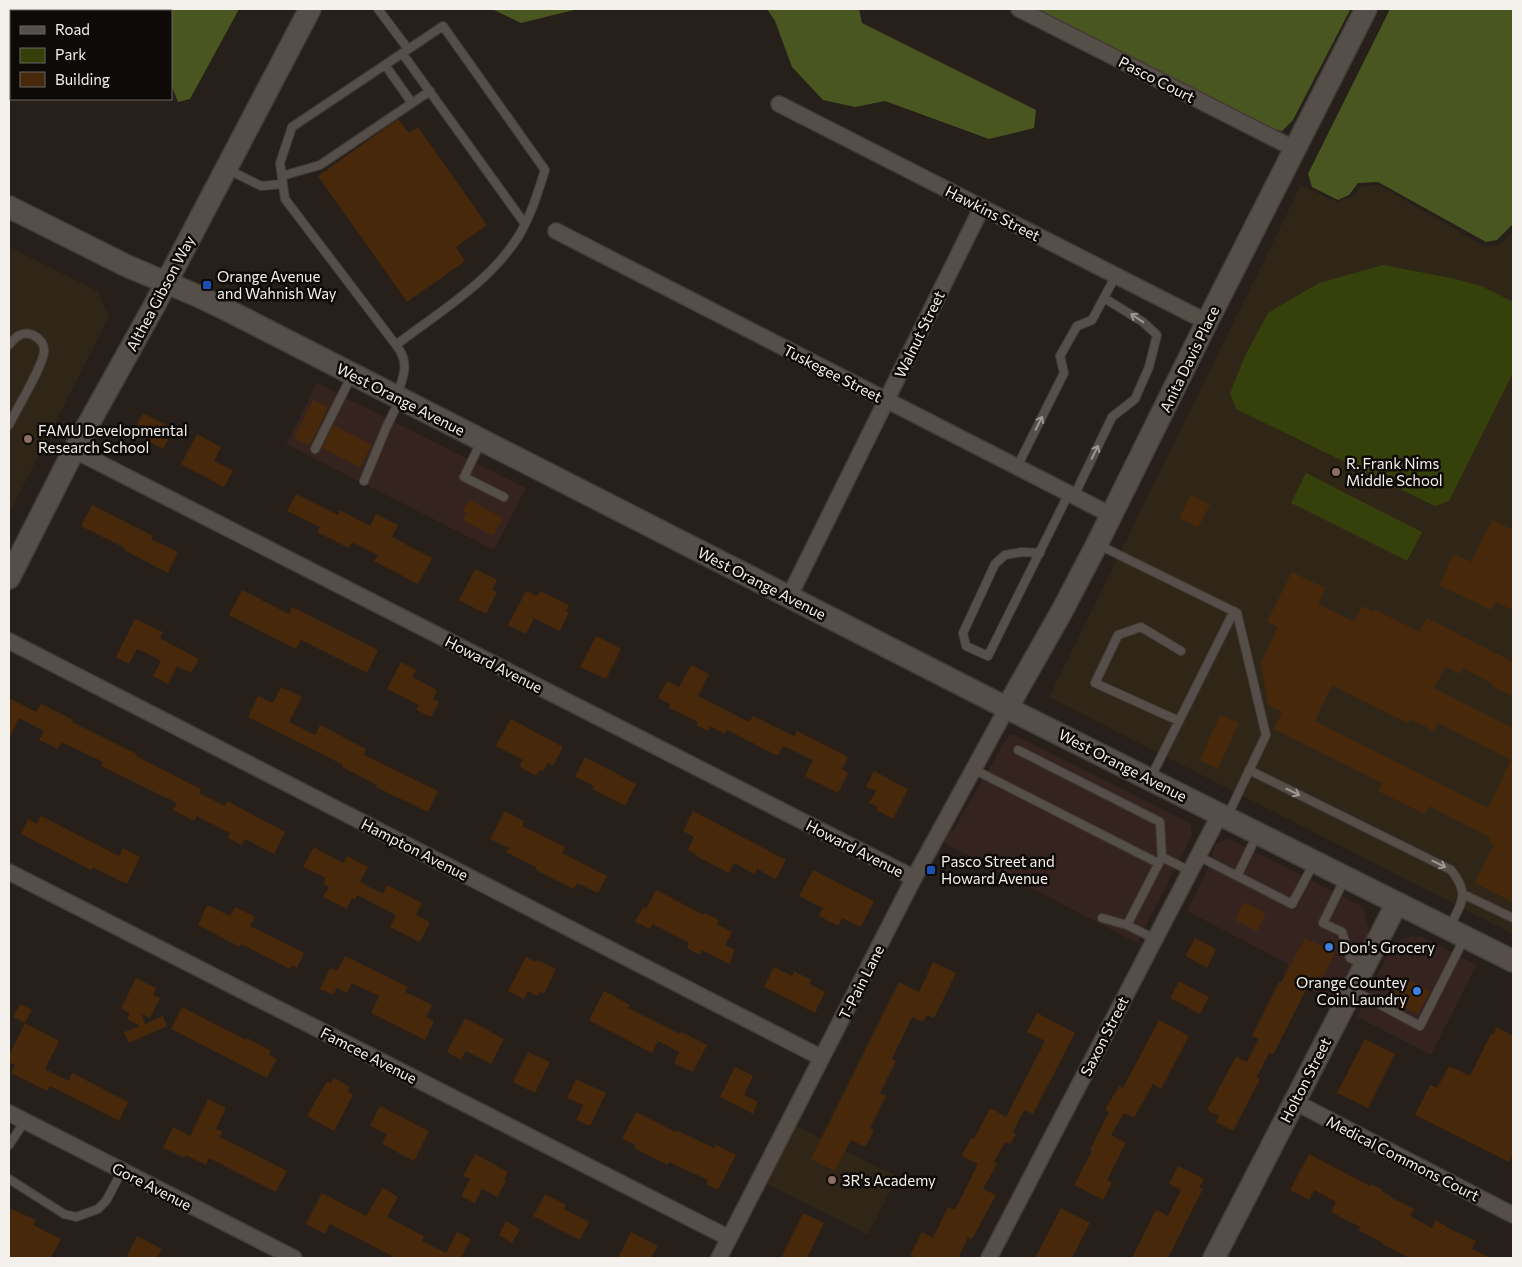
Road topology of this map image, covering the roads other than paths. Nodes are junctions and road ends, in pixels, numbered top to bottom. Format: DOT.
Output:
graph roads {
  1 [pos="310,9"];
  2 [pos="378,9"];
  3 [pos="1019,9"];
  4 [pos="1366,9"];
  5 [pos="405,51"];
  6 [pos="385,65"];
  7 [pos="430,91"];
  8 [pos="412,103"];
  9 [pos="779,104"];
  10 [pos="1295,149"];
  11 [pos="226,168"];
  12 [pos="282,176"];
  13 [pos="283,184"];
  14 [pos="9,207"];
  15 [pos="982,207"];
  16 [pos="525,224"];
  17 [pos="556,231"];
  18 [pos="1116,275"];
  19 [pos="166,283"];
  20 [pos="1104,298"];
  21 [pos="1207,322"];
  22 [pos="9,345"];
  23 [pos="396,345"];
  24 [pos="352,374"];
  25 [pos="398,398"];
  26 [pos="886,400"];
  27 [pos="9,425"];
  28 [pos="482,440"];
  29 [pos="315,449"];
  30 [pos="74,450"];
  31 [pos="1017,467"];
  32 [pos="364,481"];
  33 [pos="1071,495"];
  34 [pos="504,497"];
  35 [pos="1111,515"];
  36 [pos="1097,544"];
  37 [pos="1040,553"];
  38 [pos="9,578"];
  39 [pos="789,597"];
  40 [pos="1234,611"];
  41 [pos="9,641"];
  42 [pos="1181,651"];
  43 [pos="1008,708"];
  44 [pos="1179,721"];
  45 [pos="1018,750"];
  46 [pos="973,769"];
  47 [pos="1249,770"];
  48 [pos="1150,779"];
  49 [pos="1223,815"];
  50 [pos="1258,833"];
  51 [pos="1198,856"];
  52 [pos="1160,860"];
  53 [pos="1314,861"];
  54 [pos="1190,871"];
  55 [pos="9,872"];
  56 [pos="1236,876"];
  57 [pos="1346,877"];
  58 [pos="914,878"];
  59 [pos="1463,894"];
  60 [pos="1397,903"];
  61 [pos="1102,918"];
  62 [pos="1513,918"];
  63 [pos="1127,925"];
  64 [pos="1457,933"];
  65 [pos="1155,939"];
  66 [pos="1513,961"];
  67 [pos="1364,965"];
  68 [pos="1352,990"];
  69 [pos="822,1058"];
  70 [pos="1294,1102"];
  71 [pos="9,1113"];
  72 [pos="25,1121"];
  73 [pos="9,1145"];
  74 [pos="122,1171"];
  75 [pos="9,1180"];
  76 [pos="1513,1215"];
  77 [pos="729,1238"];
  78 [pos="294,1258"];
  79 [pos="718,1258"];
  80 [pos="989,1258"];
  81 [pos="1214,1258"];
  1 -- 11 [label="street, Althea Gibson Way"];
  2 -- 5 [label="lane"];
  3 -- 10 [label="street, Pasco Court"];
  4 -- 10 [label="street, Anita Davis Place"];
  5 -- 6 [label="lane"];
  5 -- 7 [label="lane"];
  5 -- 16 [label="lane"];
  6 -- 8 [label="lane"];
  6 -- 12 [label="lane"];
  7 -- 8 [label="lane"];
  7 -- 16 [label="lane"];
  8 -- 12 [label="lane"];
  9 -- 15 [label="street, Hawkins Street"];
  10 -- 21 [label="street, Anita Davis Place"];
  11 -- 13 [label="lane"];
  11 -- 19 [label="street, Althea Gibson Way"];
  12 -- 13 [label="lane"];
  13 -- 23 [label="lane"];
  14 -- 19 [label="street, West Orange Avenue"];
  15 -- 18 [label="street, Hawkins Street"];
  15 -- 26 [label="street, Walnut Street"];
  16 -- 23 [label="lane"];
  17 -- 26 [label="street, Tuskegee Street"];
  18 -- 20 [label="lane"];
  18 -- 21 [label="street, Hawkins Street"];
  19 -- 24 [label="street, West Orange Avenue"];
  19 -- 30 [label="street, Althea Gibson Way"];
  31 -- 20 [label="lane, one-way"];
  33 -- 20 [label="lane, one-way"];
  21 -- 35 [label="street, Anita Davis Place"];
  22 -- 27 [label="lane"];
  23 -- 25 [label="lane"];
  24 -- 25 [label="street, West Orange Avenue"];
  24 -- 29 [label="lane"];
  25 -- 28 [label="street, West Orange Avenue"];
  25 -- 32 [label="lane"];
  26 -- 31 [label="street, Tuskegee Street"];
  26 -- 39 [label="street, Walnut Street"];
  28 -- 34 [label="lane"];
  28 -- 39 [label="street, West Orange Avenue"];
  30 -- 38 [label="street, Althea Gibson Way"];
  30 -- 58 [label="street, Howard Avenue"];
  31 -- 33 [label="street, Tuskegee Street"];
  33 -- 35 [label="street, Tuskegee Street"];
  33 -- 37 [label="lane"];
  35 -- 36 [label="street, Anita Davis Place"];
  36 -- 40 [label="lane"];
  36 -- 43 [label="street, Anita Davis Place"];
  37 -- 37 [label="lane"];
  39 -- 43 [label="street, West Orange Avenue"];
  40 -- 44 [label="lane"];
  40 -- 47 [label="lane"];
  41 -- 69 [label="street, Hampton Avenue"];
  42 -- 44 [label="lane"];
  43 -- 46 [label="street, T-Pain Lane"];
  43 -- 48 [label="street, West Orange Avenue"];
  44 -- 48 [label="lane"];
  45 -- 52 [label="lane"];
  46 -- 52 [label="lane"];
  46 -- 58 [label="street, T-Pain Lane"];
  47 -- 49 [label="lane"];
  47 -- 59 [label="lane, one-way"];
  48 -- 49 [label="street, West Orange Avenue"];
  49 -- 50 [label="street, West Orange Avenue"];
  49 -- 51 [label="street, Saxon Street"];
  50 -- 53 [label="street, West Orange Avenue"];
  50 -- 56 [label="lane"];
  51 -- 54 [label="street, Saxon Street"];
  51 -- 56 [label="lane"];
  52 -- 54 [label="lane"];
  52 -- 63 [label="lane"];
  53 -- 56 [label="lane"];
  53 -- 57 [label="street, West Orange Avenue"];
  54 -- 65 [label="street, Saxon Street"];
  55 -- 77 [label="street, Famcee Avenue"];
  57 -- 60 [label="street, West Orange Avenue"];
  57 -- 67 [label="lane"];
  58 -- 69 [label="street, T-Pain Lane"];
  59 -- 62 [label="lane"];
  59 -- 64 [label="lane"];
  60 -- 64 [label="street, West Orange Avenue"];
  60 -- 67 [label="street, Holton Street"];
  61 -- 63 [label="lane"];
  63 -- 65 [label="lane"];
  64 -- 66 [label="street, West Orange Avenue"];
  64 -- 68 [label="lane"];
  65 -- 80 [label="street, Saxon Street"];
  67 -- 68 [label="street, Holton Street"];
  68 -- 70 [label="street, Holton Street"];
  69 -- 77 [label="street, T-Pain Lane"];
  70 -- 76 [label="street, Medical Commons Court"];
  70 -- 81 [label="street, Holton Street"];
  71 -- 72 [label="street, Gore Avenue"];
  72 -- 73 [label="lane"];
  72 -- 74 [label="street, Gore Avenue"];
  74 -- 75 [label="lane"];
  74 -- 78 [label="street, Gore Avenue"];
  77 -- 79 [label="street, T-Pain Lane"];
}
